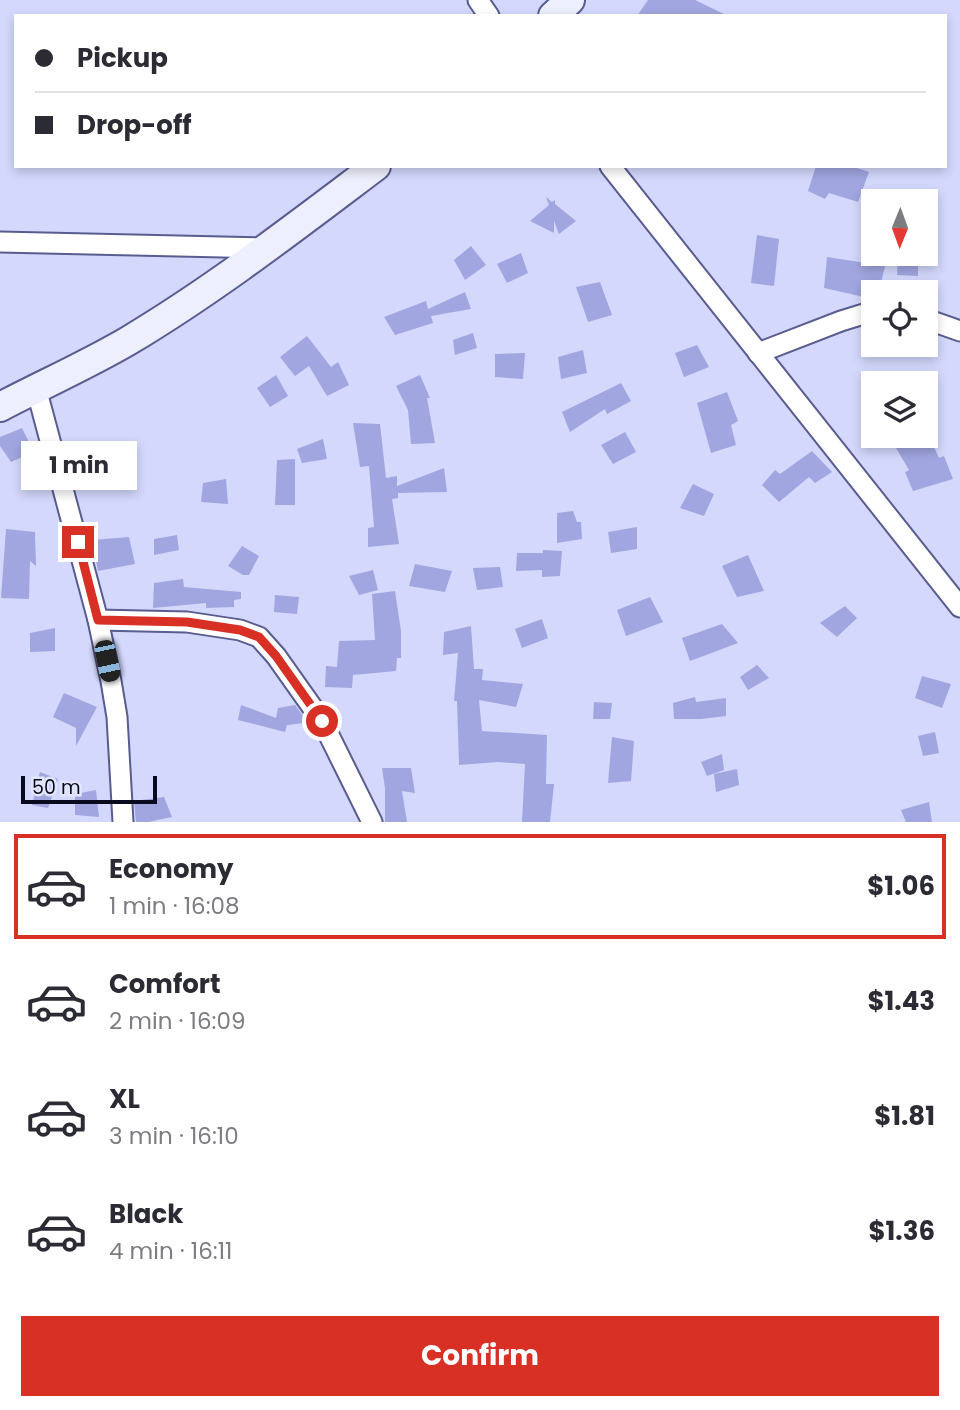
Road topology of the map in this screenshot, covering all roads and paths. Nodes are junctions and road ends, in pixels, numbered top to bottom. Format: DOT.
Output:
graph roads {
  1 [pos="570,0"];
  2 [pos="555,14"];
  3 [pos="373,168"];
  4 [pos="612,168"];
  5 [pos="0,242"];
  6 [pos="267,248"];
  7 [pos="861,315"];
  8 [pos="938,323"];
  9 [pos="960,331"];
  10 [pos="758,353"];
  11 [pos="36,388"];
  12 [pos="0,407"];
  13 [pos="960,607"];
  14 [pos="98,620"];
  15 [pos="123,822"];
  16 [pos="372,822"];
  1 -- 2 [label="street"];
  3 -- 6 [label="street"];
  4 -- 10 [label="street"];
  5 -- 6 [label="street"];
  6 -- 11 [label="street"];
  7 -- 10 [label="street"];
  8 -- 9 [label="street"];
  10 -- 13 [label="street"];
  11 -- 12 [label="street"];
  11 -- 14 [label="street"];
  14 -- 15 [label="street"];
  14 -- 16 [label="street"];
}
